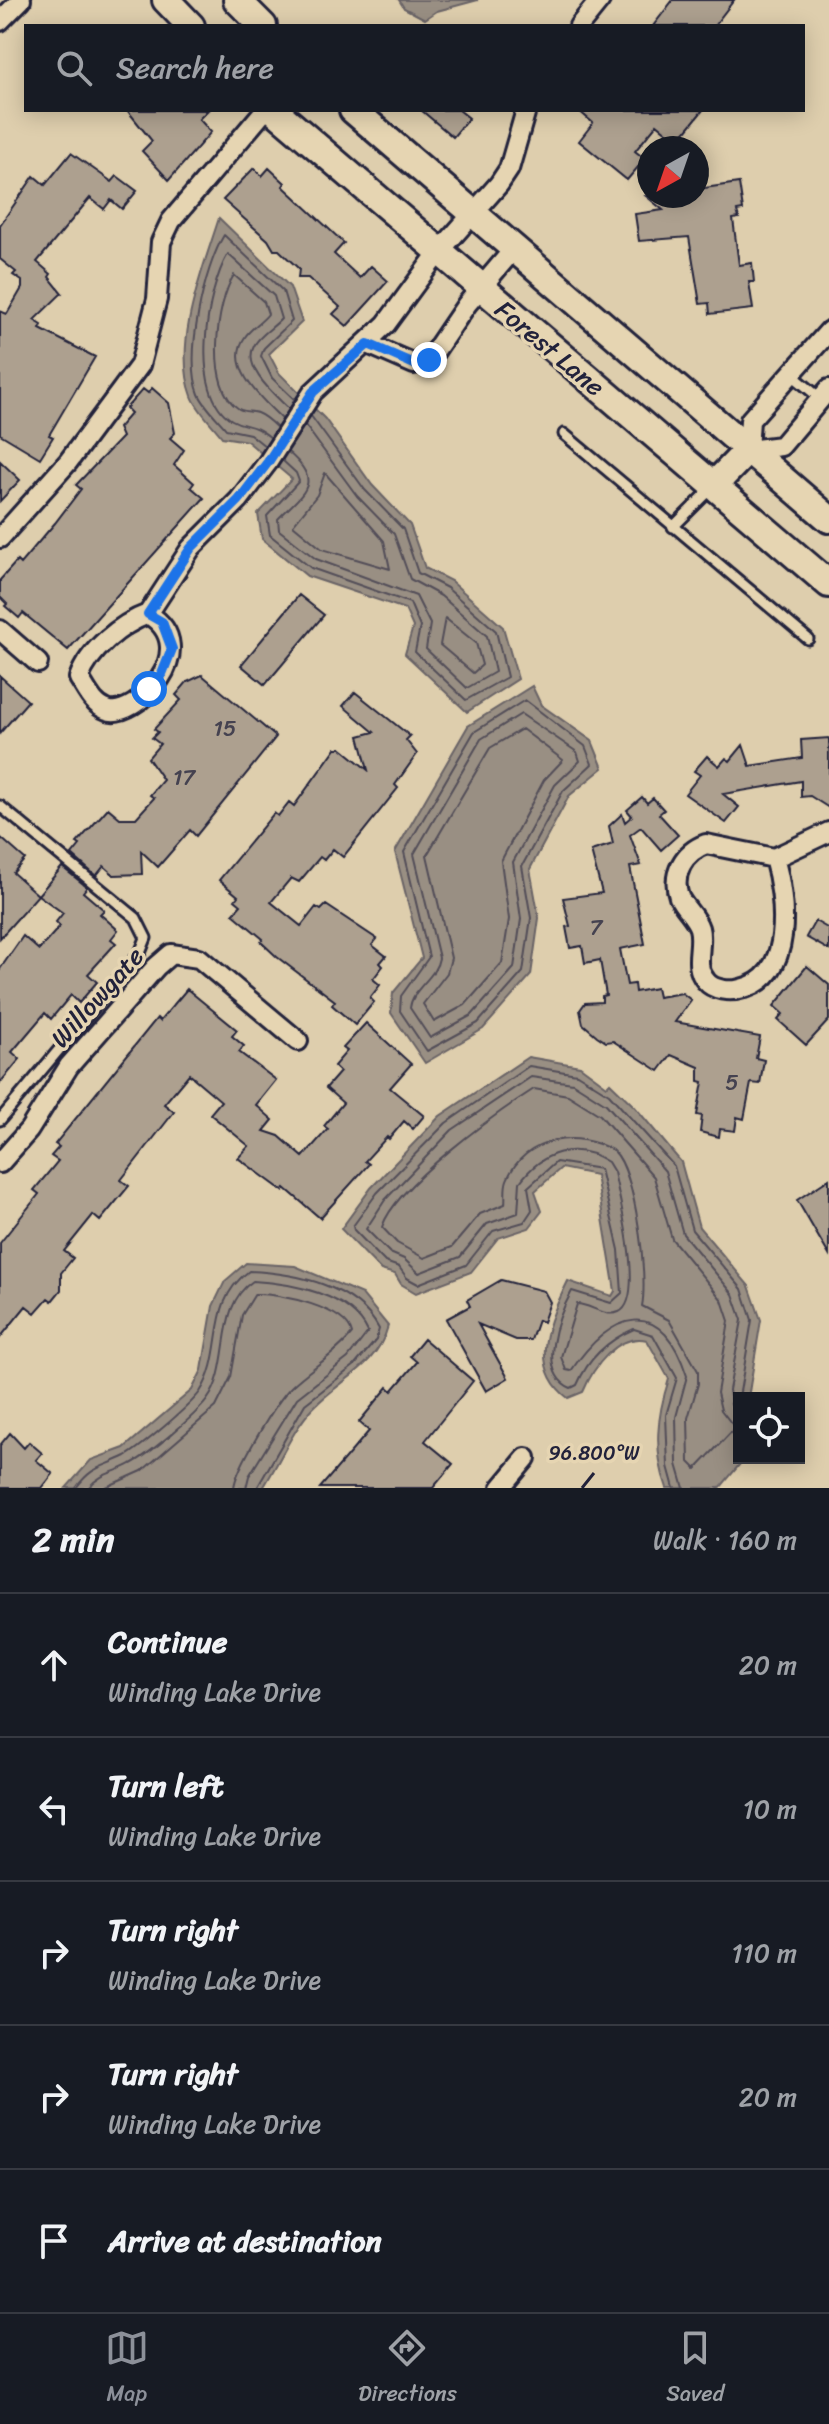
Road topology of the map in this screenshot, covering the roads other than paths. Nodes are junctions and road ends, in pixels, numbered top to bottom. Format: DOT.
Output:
graph roads {
  1 [pos="21,0"];
  2 [pos="166,0"];
  3 [pos="237,0"];
  4 [pos="600,0"];
  5 [pos="3,19"];
  6 [pos="189,24"];
  7 [pos="261,24"];
  8 [pos="581,24"];
  9 [pos="263,112"];
  10 [pos="276,112"];
  11 [pos="355,112"];
  12 [pos="525,112"];
  13 [pos="473,216"];
  14 [pos="513,250"];
  15 [pos="438,253"];
  16 [pos="480,288"];
  17 [pos="829,331"];
  18 [pos="368,344"];
  19 [pos="791,374"];
  20 [pos="825,394"];
  21 [pos="564,434"];
  22 [pos="748,450"];
  23 [pos="713,486"];
  24 [pos="829,519"];
  25 [pos="673,527"];
  26 [pos="0,538"];
  27 [pos="829,584"];
  28 [pos="148,614"];
  29 [pos="0,630"];
  30 [pos="808,639"];
  31 [pos="38,663"];
  32 [pos="0,806"];
  33 [pos="829,832"];
  34 [pos="774,858"];
  35 [pos="298,1041"];
  36 [pos="0,1120"];
  37 [pos="0,1163"];
  38 [pos="526,1458"];
  39 [pos="501,1488"];
  1 -- 5 [label="street"];
  2 -- 6 [label="main road"];
  3 -- 7 [label="main road"];
  4 -- 8 [label="street"];
  9 -- 26 [label="street"];
  10 -- 15 [label="main road, Forest Lane"];
  11 -- 13 [label="main road, Forest Lane"];
  12 -- 13 [label="street"];
  13 -- 14 [label="main road, Forest Lane"];
  13 -- 15 [label="street"];
  14 -- 16 [label="street"];
  14 -- 22 [label="main road, Forest Lane"];
  15 -- 16 [label="main road, Forest Lane"];
  15 -- 18 [label="street"];
  16 -- 18 [label="street"];
  16 -- 23 [label="main road, Forest Lane"];
  17 -- 19 [label="street"];
  18 -- 28 [label="street"];
  19 -- 20 [label="lane"];
  19 -- 22 [label="street"];
  20 -- 22 [label="street"];
  21 -- 25 [label="lane"];
  22 -- 23 [label="main road"];
  22 -- 24 [label="main road, Forest Lane"];
  23 -- 25 [label="lane"];
  23 -- 27 [label="main road, Forest Lane"];
  25 -- 30 [label="lane"];
  28 -- 28 [label="street"];
  29 -- 31 [label="street"];
  32 -- 36 [label="lane"];
  33 -- 34 [label="street"];
  34 -- 34 [label="street"];
  35 -- 37 [label="street, Willowgate"];
  38 -- 39 [label="street"];
}
